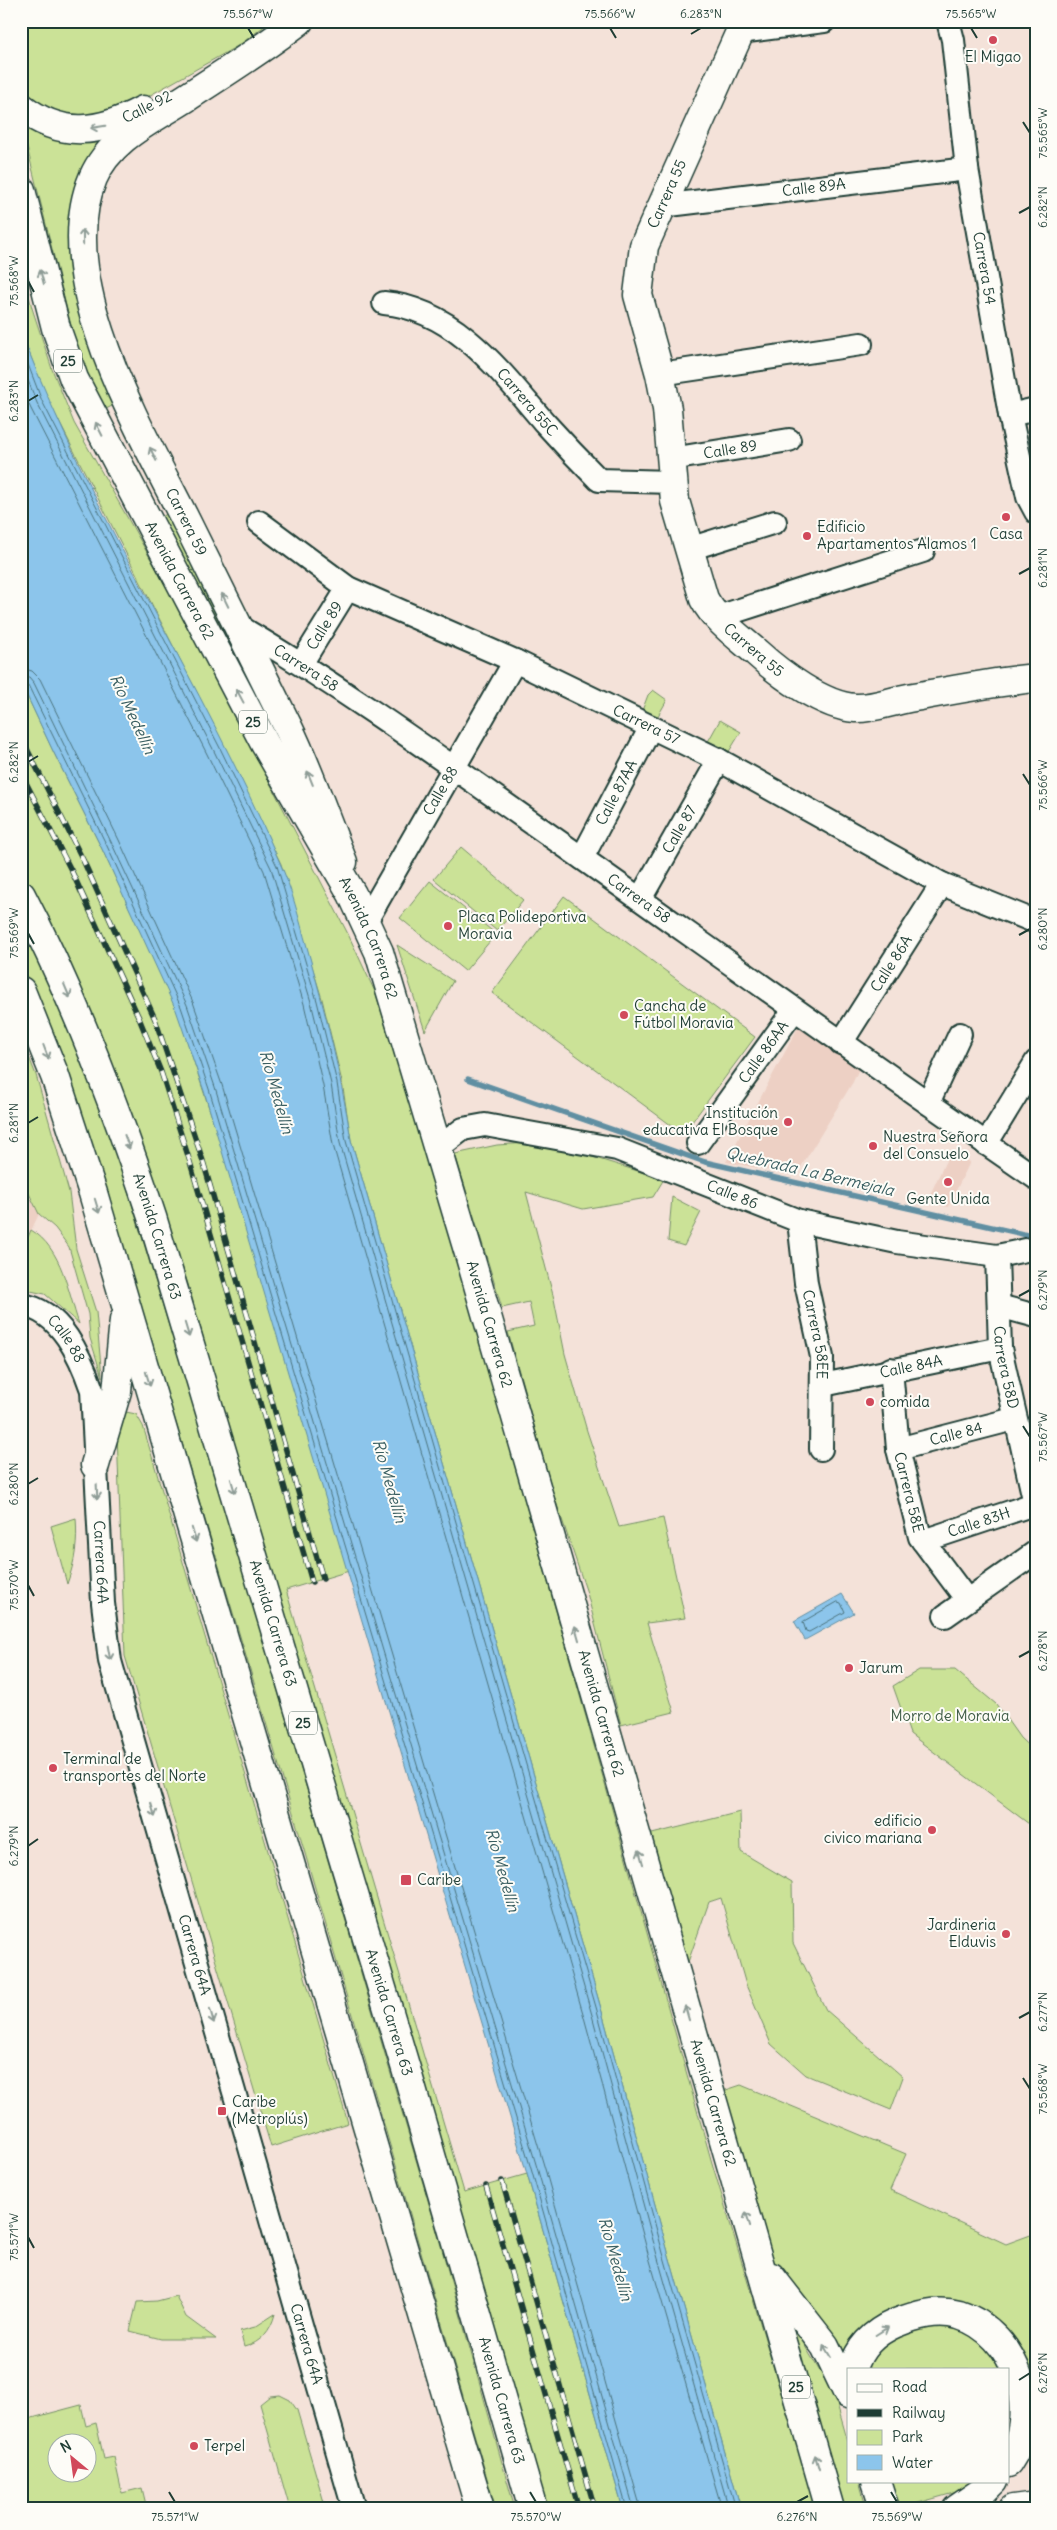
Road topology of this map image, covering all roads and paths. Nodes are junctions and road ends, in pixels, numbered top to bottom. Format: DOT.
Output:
graph roads {
  1 [pos="299,21"];
  2 [pos="824,21"];
  3 [pos="948,21"];
  4 [pos="741,26"];
  5 [pos="21,107"];
  6 [pos="142,117"];
  7 [pos="967,169"];
  8 [pos="21,190"];
  9 [pos="661,206"];
  10 [pos="384,303"];
  11 [pos="861,344"];
  12 [pos="660,374"];
  13 [pos="1036,409"];
  14 [pos="1010,415"];
  15 [pos="789,440"];
  16 [pos="671,470"];
  17 [pos="1036,512"];
  18 [pos="259,522"];
  19 [pos="775,522"];
  20 [pos="689,549"];
  21 [pos="923,551"];
  22 [pos="348,588"];
  23 [pos="718,617"];
  24 [pos="238,626"];
  25 [pos="514,661"];
  26 [pos="301,664"];
  27 [pos="1036,678"];
  28 [pos="651,727"];
  29 [pos="719,760"];
  30 [pos="454,768"];
  31 [pos="582,858"];
  32 [pos="942,884"];
  33 [pos="21,895"];
  34 [pos="640,898"];
  35 [pos="366,921"];
  36 [pos="1036,922"];
  37 [pos="21,990"];
  38 [pos="794,1010"];
  39 [pos="960,1034"];
  40 [pos="841,1043"];
  41 [pos="1036,1062"];
  42 [pos="928,1103"];
  43 [pos="698,1143"];
  44 [pos="986,1144"];
  45 [pos="438,1148"];
  46 [pos="1036,1178"];
  47 [pos="799,1221"];
  48 [pos="1036,1248"];
  49 [pos="997,1256"];
  50 [pos="125,1301"];
  51 [pos="21,1305"];
  52 [pos="999,1306"];
  53 [pos="1036,1316"];
  54 [pos="1000,1348"];
  55 [pos="891,1370"];
  56 [pos="823,1385"];
  57 [pos="92,1390"];
  58 [pos="1014,1419"];
  59 [pos="821,1449"];
  60 [pos="898,1449"];
  61 [pos="96,1465"];
  62 [pos="1035,1506"];
  63 [pos="924,1541"];
  64 [pos="1036,1552"];
  65 [pos="967,1600"];
  66 [pos="945,1616"];
  67 [pos="762,2266"];
  68 [pos="853,2368"];
  69 [pos="847,2392"];
  70 [pos="1010,2459"];
  71 [pos="876,2482"];
  72 [pos="992,2482"];
  73 [pos="1036,2506"];
  74 [pos="354,2509"];
  75 [pos="480,2509"];
  76 [pos="533,2509"];
  77 [pos="830,2509"];
  78 [pos="884,2509"];
  79 [pos="957,2509"];
  80 [pos="1013,2509"];
  1 -- 6 [label="main road, Calle 92"];
  2 -- 4 [label="street"];
  3 -- 7 [label="street, Carrera 54"];
  4 -- 9 [label="main road, Carrera 55"];
  6 -- 5 [label="main road, Calle 92, one-way"];
  24 -- 6 [label="main road, Carrera 59, one-way"];
  7 -- 9 [label="street, Calle 89A"];
  7 -- 14 [label="street, Carrera 54"];
  35 -- 8 [label="main road, Avenida Carrera 62 / 25, one-way"];
  9 -- 12 [label="main road, Carrera 55"];
  10 -- 16 [label="street, Carrera 55C"];
  11 -- 12 [label="street"];
  12 -- 16 [label="main road, Carrera 55"];
  13 -- 14 [label="street"];
  14 -- 17 [label="street, Carrera 54"];
  15 -- 16 [label="street, Calle 89"];
  16 -- 20 [label="main road, Carrera 55"];
  18 -- 22 [label="street, Carrera 57"];
  19 -- 20 [label="street"];
  20 -- 23 [label="main road, Carrera 55"];
  21 -- 23 [label="street"];
  22 -- 25 [label="street, Carrera 57"];
  22 -- 26 [label="street, Calle 89"];
  23 -- 27 [label="main road, Carrera 55"];
  24 -- 26 [label="street, Carrera 58"];
  35 -- 24 [label="main road, Carrera 59, one-way"];
  25 -- 28 [label="street, Carrera 57"];
  25 -- 30 [label="street, Calle 88"];
  26 -- 30 [label="street, Carrera 58"];
  28 -- 29 [label="street, Carrera 57"];
  28 -- 31 [label="street, Calle 87AA"];
  29 -- 32 [label="street, Carrera 57"];
  29 -- 34 [label="street, Calle 87"];
  30 -- 31 [label="street, Carrera 58"];
  30 -- 35 [label="street, Calle 88"];
  31 -- 34 [label="street, Carrera 58"];
  32 -- 36 [label="street, Carrera 57"];
  32 -- 40 [label="street, Calle 86A"];
  33 -- 76 [label="main road, Avenida Carrera 63 / 25, one-way"];
  34 -- 38 [label="street, Carrera 58"];
  35 -- 45 [label="main road, Avenida Carrera 62 / 25"];
  37 -- 50 [label="main road, one-way"];
  38 -- 40 [label="street, Carrera 58"];
  38 -- 43 [label="street, Calle 86AA"];
  39 -- 42 [label="street"];
  40 -- 42 [label="street, Carrera 58"];
  41 -- 44 [label="street"];
  42 -- 44 [label="street, Carrera 58"];
  44 -- 46 [label="street, Carrera 58"];
  45 -- 47 [label="street, Calle 86"];
  67 -- 45 [label="main road, Avenida Carrera 62 / 25, one-way"];
  47 -- 49 [label="street, Calle 86"];
  47 -- 56 [label="street, Carrera 58EE"];
  48 -- 49 [label="street, Calle 86"];
  49 -- 52 [label="street, Carrera 58D"];
  50 -- 61 [label="main road"];
  50 -- 75 [label="main road, one-way"];
  51 -- 57 [label="street, Calle 88"];
  52 -- 53 [label="street"];
  52 -- 54 [label="street, Carrera 58D"];
  54 -- 55 [label="street, Calle 84A"];
  54 -- 58 [label="street, Carrera 58D"];
  55 -- 56 [label="street, Calle 84A"];
  55 -- 60 [label="street, Carrera 58E"];
  56 -- 59 [label="street, Carrera 58EE"];
  57 -- 61 [label="street, Carrera 64A"];
  58 -- 60 [label="street, Calle 84"];
  58 -- 62 [label="street, Carrera 58D"];
  60 -- 63 [label="street, Carrera 58E"];
  61 -- 74 [label="street, Carrera 64A, one-way"];
  62 -- 63 [label="street, Calle 83H"];
  63 -- 65 [label="street, Carrera 58E"];
  64 -- 65 [label="street"];
  65 -- 66 [label="street"];
  69 -- 67 [label="main road, one-way"];
  77 -- 67 [label="main road, Avenida Carrera 62 / 25, one-way"];
  68 -- 70 [label="main road, one-way"];
  71 -- 78 [label="main road"];
  72 -- 79 [label="main road"];
  73 -- 80 [label="main road"];
}
